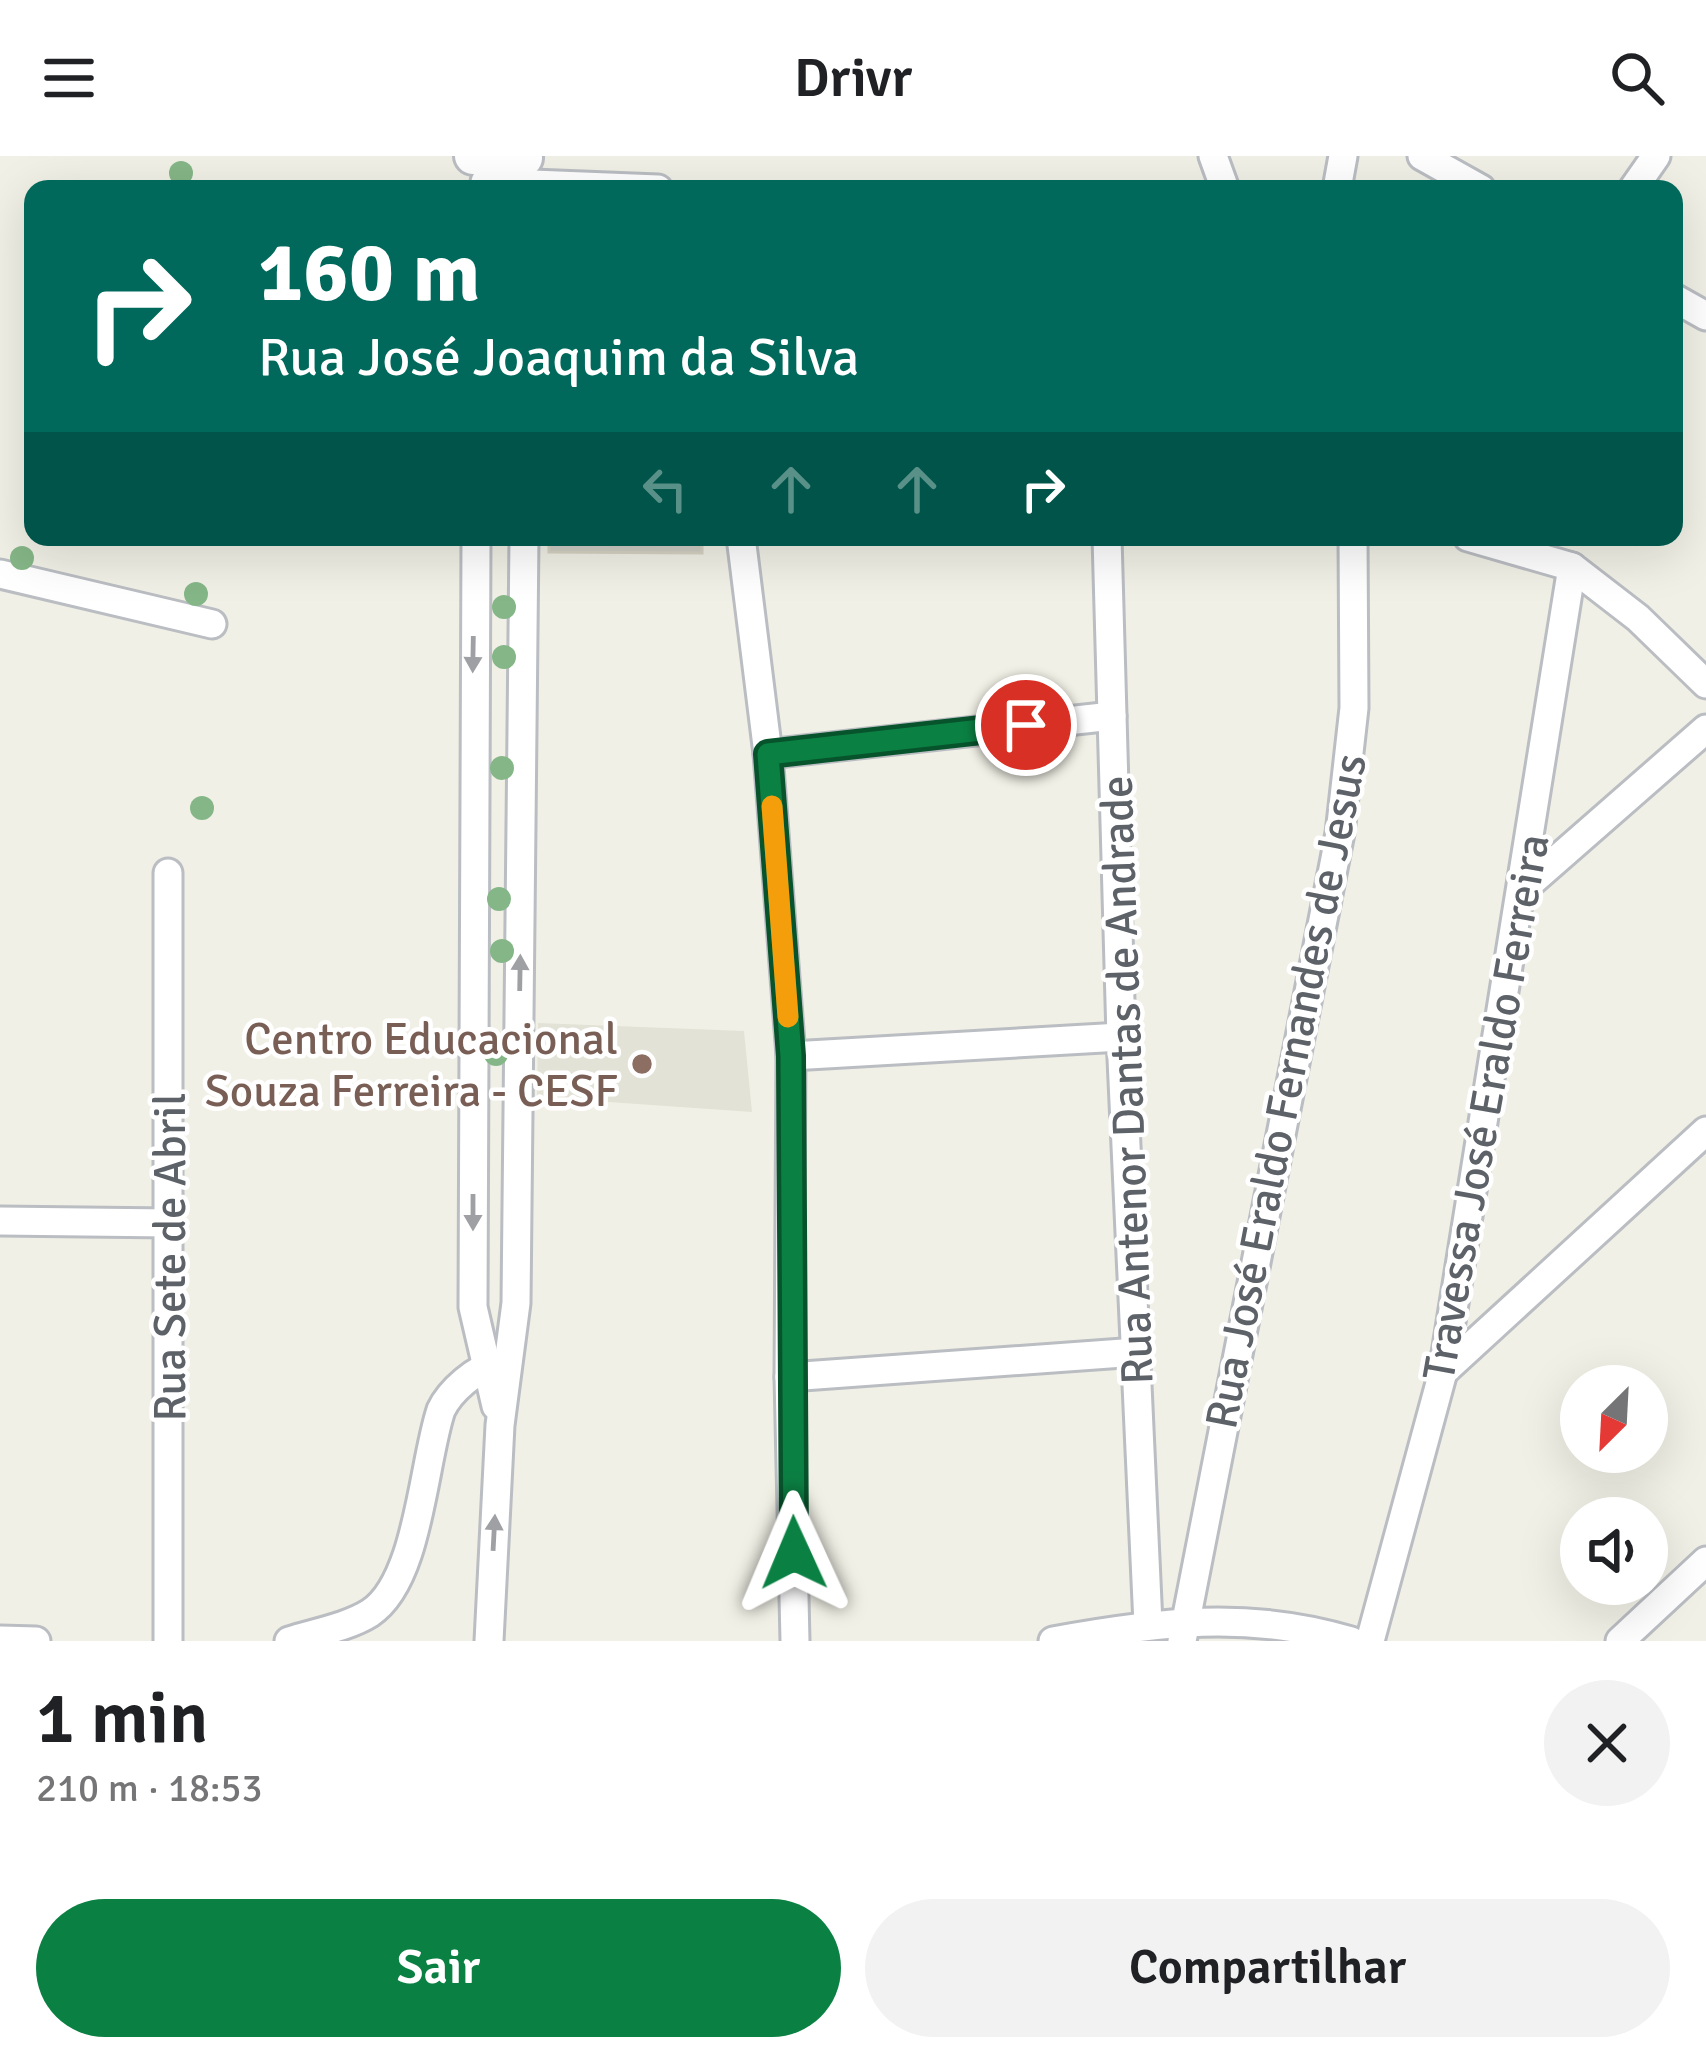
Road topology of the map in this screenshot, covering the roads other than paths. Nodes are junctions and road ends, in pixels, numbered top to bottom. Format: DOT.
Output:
graph roads {
  1 [pos="1422,156"];
  2 [pos="483,168"];
  3 [pos="523,172"];
  4 [pos="587,180"];
  5 [pos="1465,180"];
  6 [pos="476,546"];
  7 [pos="524,546"];
  8 [pos="742,546"];
  9 [pos="1107,546"];
  10 [pos="1353,546"];
  11 [pos="1499,546"];
  12 [pos="1572,567"];
  13 [pos="0,574"];
  14 [pos="212,624"];
  15 [pos="1706,684"];
  16 [pos="524,705"];
  17 [pos="473,706"];
  18 [pos="1112,716"];
  19 [pos="1706,729"];
  20 [pos="768,754"];
  21 [pos="168,873"];
  22 [pos="1523,889"];
  23 [pos="1121,1037"];
  24 [pos="791,1056"];
  25 [pos="518,1127"];
  26 [pos="472,1129"];
  27 [pos="1706,1131"];
  28 [pos="0,1221"];
  29 [pos="170,1223"];
  30 [pos="1137,1352"];
  31 [pos="496,1364"];
  32 [pos="1442,1372"];
  33 [pos="789,1377"];
  34 [pos="1706,1561"];
  35 [pos="1148,1624"];
  36 [pos="1182,1631"];
  37 [pos="0,1640"];
  38 [pos="36,1641"];
  39 [pos="168,1641"];
  40 [pos="289,1641"];
  41 [pos="489,1641"];
  42 [pos="796,1641"];
  43 [pos="1053,1641"];
  44 [pos="1351,1641"];
  45 [pos="1370,1641"];
  46 [pos="1620,1641"];
  1 -- 5 [label="street"];
  2 -- 3 [label="street"];
  3 -- 4 [label="street"];
  6 -- 17 [label="street, one-way"];
  7 -- 16 [label="street"];
  8 -- 20 [label="street"];
  9 -- 18 [label="street, Rua Antenor Dantas de Andrade"];
  10 -- 36 [label="street, Rua José Eraldo Fernandes de Jesus"];
  11 -- 12 [label="street"];
  12 -- 15 [label="street"];
  12 -- 22 [label="street, Travessa José Eraldo Ferreira"];
  13 -- 14 [label="street"];
  16 -- 17 [label="street"];
  25 -- 16 [label="street, one-way"];
  17 -- 26 [label="street"];
  18 -- 20 [label="street"];
  18 -- 23 [label="street, Rua Antenor Dantas de Andrade"];
  19 -- 22 [label="street"];
  20 -- 24 [label="street"];
  21 -- 29 [label="street, Rua Sete de Abril"];
  22 -- 32 [label="street, Travessa José Eraldo Ferreira"];
  23 -- 24 [label="street"];
  23 -- 30 [label="street, Rua Antenor Dantas de Andrade"];
  24 -- 33 [label="street"];
  25 -- 26 [label="street"];
  25 -- 31 [label="street"];
  26 -- 31 [label="street, one-way"];
  27 -- 32 [label="street"];
  28 -- 29 [label="street"];
  29 -- 39 [label="street, Rua Sete de Abril"];
  30 -- 33 [label="street"];
  30 -- 35 [label="street, Rua Antenor Dantas de Andrade"];
  31 -- 40 [label="street"];
  41 -- 31 [label="street, one-way"];
  32 -- 45 [label="street, Travessa José Eraldo Ferreira"];
  33 -- 42 [label="street"];
  34 -- 46 [label="street"];
  35 -- 36 [label="street"];
  35 -- 43 [label="street"];
  36 -- 44 [label="street"];
  37 -- 38 [label="street"];
}
